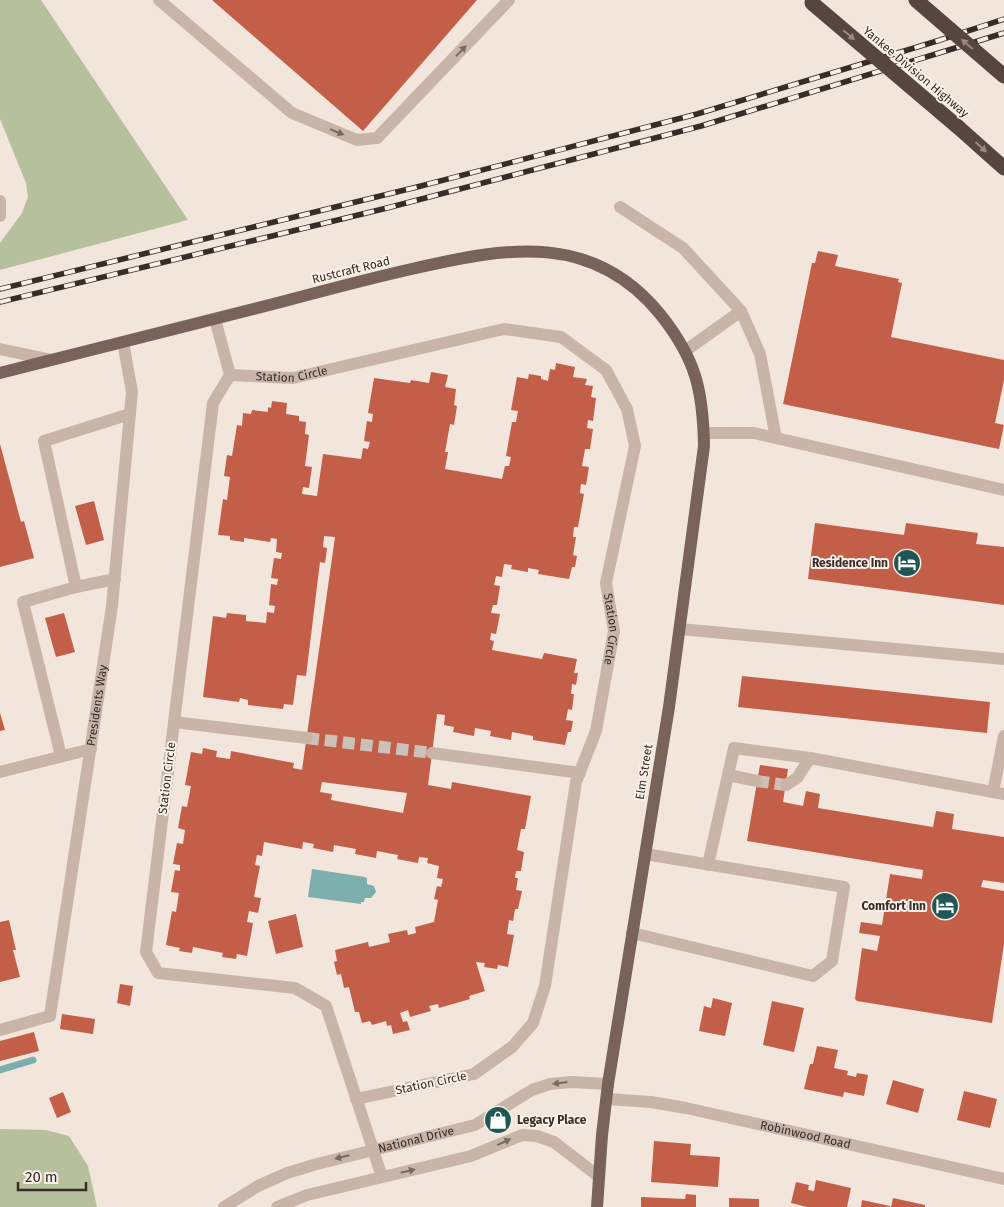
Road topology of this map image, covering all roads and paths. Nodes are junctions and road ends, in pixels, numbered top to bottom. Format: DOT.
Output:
graph roads {
  1 [pos="159,0"];
  2 [pos="510,0"];
  3 [pos="916,0"];
  4 [pos="810,2"];
  5 [pos="1004,76"];
  6 [pos="1004,168"];
  7 [pos="0,201"];
  8 [pos="620,207"];
  9 [pos="0,216"];
  10 [pos="741,311"];
  11 [pos="215,319"];
  12 [pos="123,342"];
  13 [pos="683,348"];
  14 [pos="0,349"];
  15 [pos="52,360"];
  16 [pos="0,373"];
  17 [pos="230,375"];
  18 [pos="130,414"];
  19 [pos="704,433"];
  20 [pos="776,438"];
  21 [pos="1004,490"];
  22 [pos="115,579"];
  23 [pos="76,587"];
  24 [pos="680,629"];
  25 [pos="1004,659"];
  26 [pos="174,722"];
  27 [pos="1004,736"];
  28 [pos="307,738"];
  29 [pos="91,749"];
  30 [pos="432,754"];
  31 [pos="61,756"];
  32 [pos="810,758"];
  33 [pos="0,772"];
  34 [pos="580,773"];
  35 [pos="728,775"];
  36 [pos="757,780"];
  37 [pos="786,785"];
  38 [pos="998,793"];
  39 [pos="645,854"];
  40 [pos="708,864"];
  41 [pos="632,932"];
  42 [pos="0,1030"];
  43 [pos="608,1084"];
  44 [pos="356,1099"];
  45 [pos="607,1099"];
  46 [pos="373,1149"];
  47 [pos="598,1176"];
  48 [pos="382,1177"];
  49 [pos="1004,1179"];
  50 [pos="224,1207"];
  51 [pos="277,1207"];
  52 [pos="597,1207"];
  1 -- 2 [label="street, one-way"];
  5 -- 3 [label="highway, one-way, bridge"];
  4 -- 6 [label="highway, Yankee Division Highway, one-way, bridge"];
  7 -- 9 [label="street"];
  8 -- 10 [label="street"];
  10 -- 13 [label="street"];
  10 -- 20 [label="street"];
  11 -- 12 [label="main road, Rustcraft Road"];
  11 -- 13 [label="main road, Rustcraft Road"];
  11 -- 17 [label="street"];
  12 -- 15 [label="main road, Rustcraft Road"];
  12 -- 18 [label="street, Presidents Way"];
  13 -- 19 [label="main road, Elm Street"];
  14 -- 15 [label="street"];
  15 -- 16 [label="main road, Rustcraft Road"];
  17 -- 26 [label="street, Station Circle"];
  17 -- 34 [label="street, Station Circle"];
  18 -- 22 [label="street, Presidents Way"];
  18 -- 23 [label="street"];
  19 -- 20 [label="street"];
  19 -- 24 [label="main road, Elm Street"];
  20 -- 21 [label="street"];
  22 -- 23 [label="street"];
  22 -- 29 [label="street, Presidents Way"];
  23 -- 31 [label="street"];
  24 -- 25 [label="street"];
  24 -- 39 [label="main road, Elm Street"];
  26 -- 28 [label="street"];
  26 -- 44 [label="street, Station Circle"];
  27 -- 38 [label="street"];
  29 -- 31 [label="street"];
  29 -- 42 [label="street, Presidents Way"];
  30 -- 34 [label="street"];
  31 -- 33 [label="street"];
  32 -- 35 [label="street"];
  32 -- 37 [label="street"];
  32 -- 38 [label="street"];
  34 -- 44 [label="street, Station Circle"];
  35 -- 36 [label="street"];
  35 -- 40 [label="street"];
  39 -- 40 [label="street"];
  39 -- 41 [label="main road, Elm Street"];
  40 -- 41 [label="street"];
  41 -- 43 [label="main road, Elm Street"];
  43 -- 45 [label="main road, Elm Street"];
  43 -- 46 [label="street, National Drive, one-way"];
  44 -- 46 [label="street, Station Circle"];
  45 -- 47 [label="main road, Elm Street"];
  45 -- 49 [label="street, Robinwood Road"];
  46 -- 48 [label="street, Station Circle"];
  46 -- 50 [label="street, National Drive, one-way"];
  48 -- 47 [label="street, one-way"];
  47 -- 52 [label="main road, Elm Street"];
  48 -- 51 [label="street"];
}
